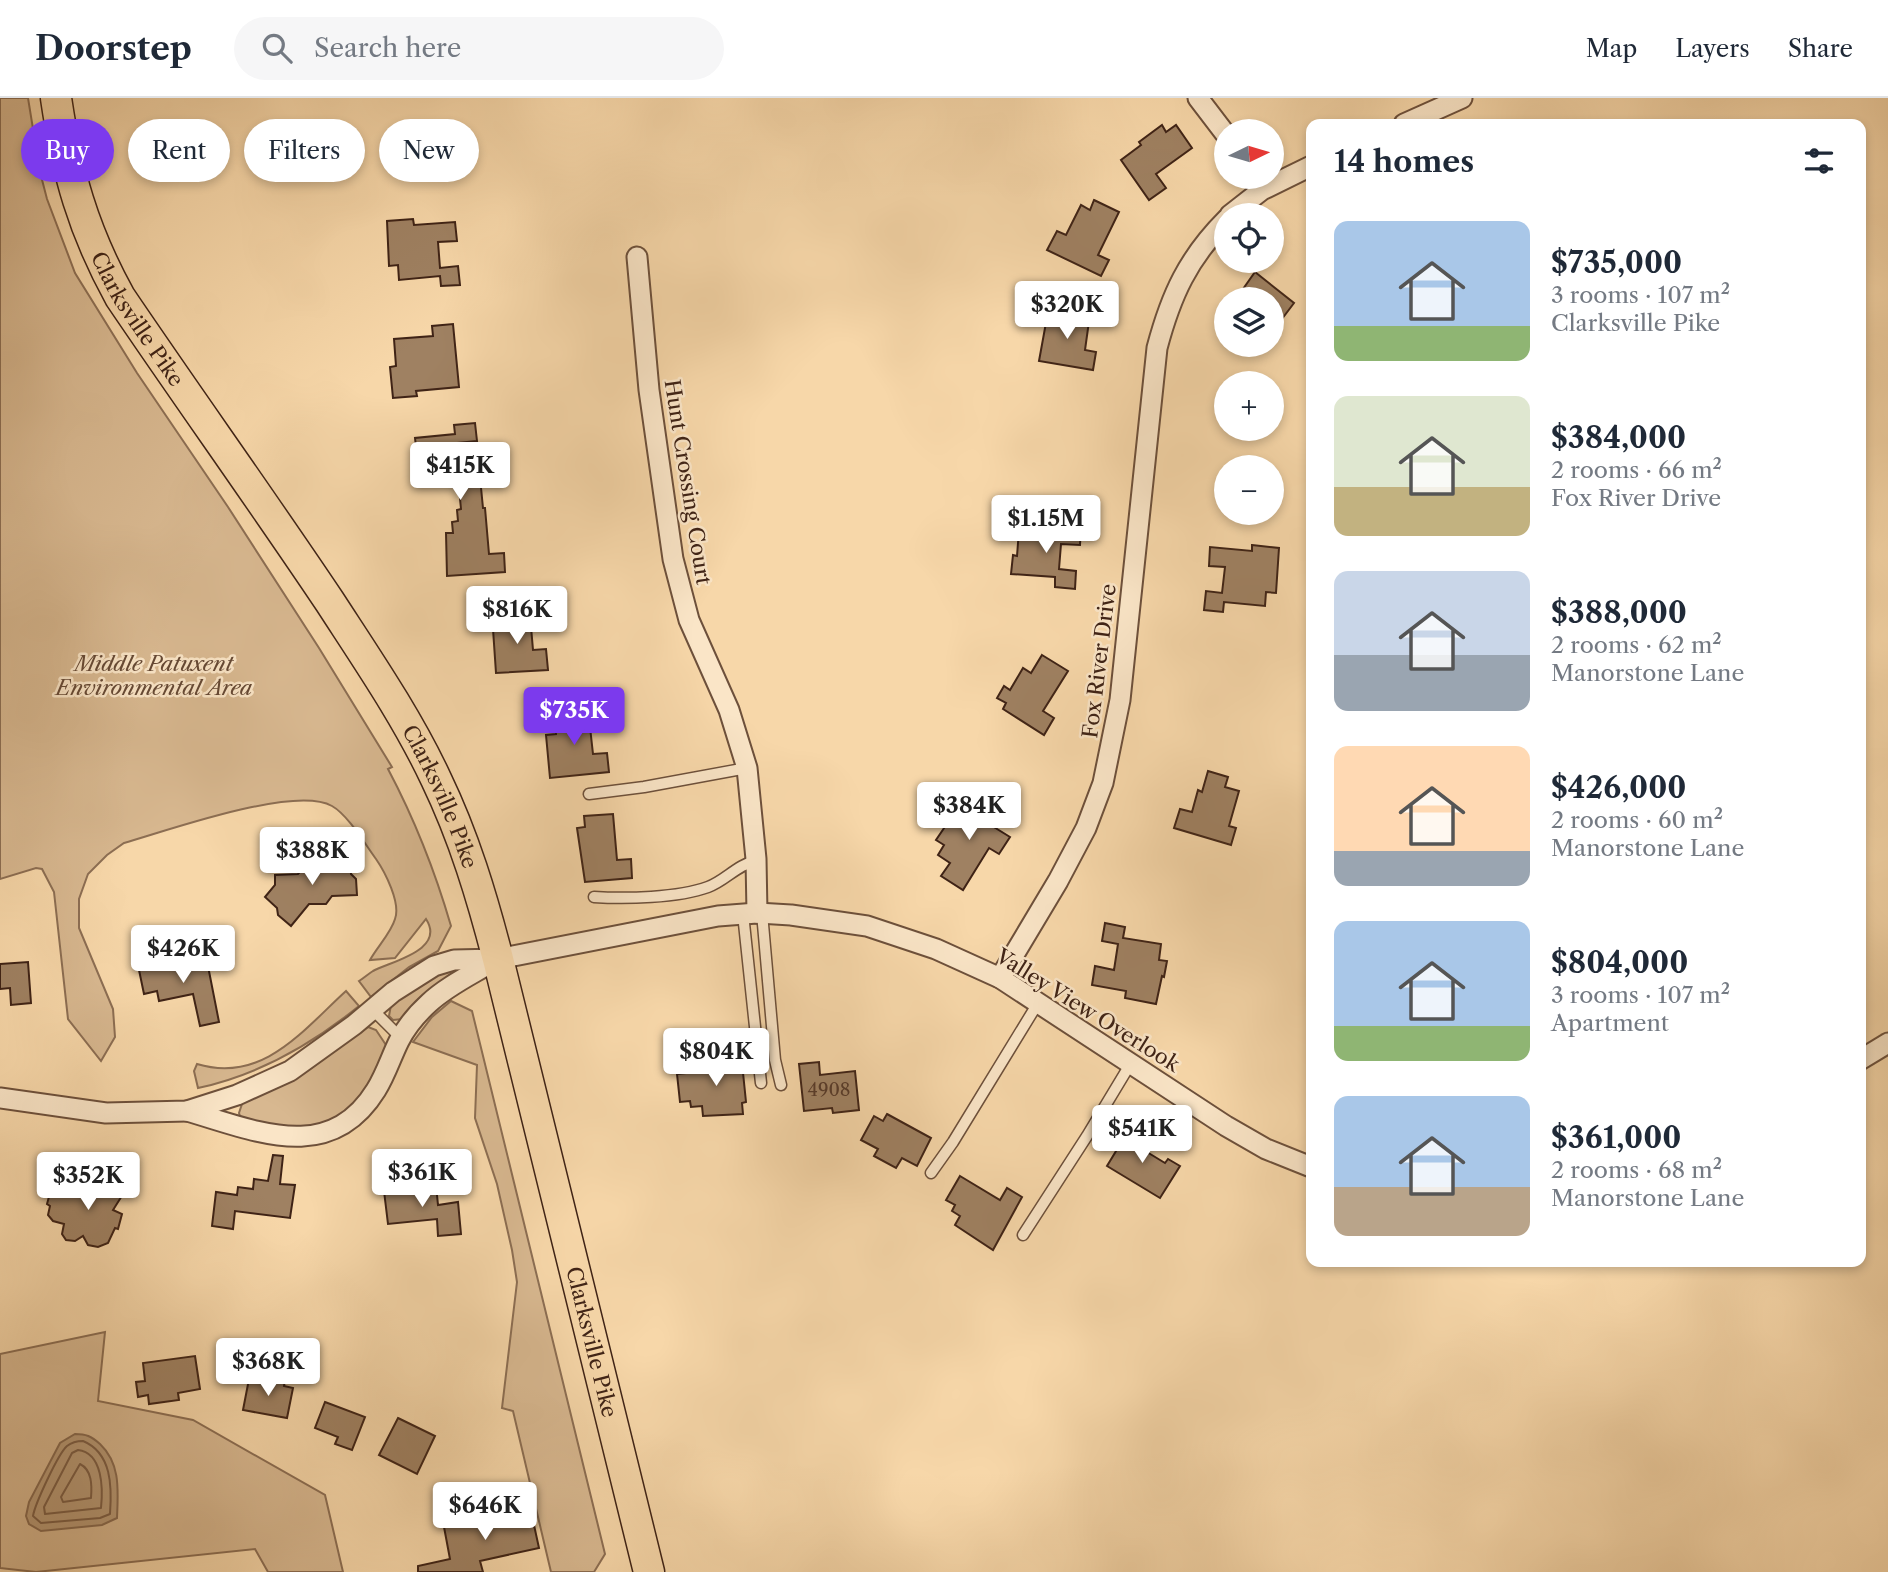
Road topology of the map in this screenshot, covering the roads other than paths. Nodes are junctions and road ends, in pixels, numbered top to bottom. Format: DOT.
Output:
graph roads {
  1 [pos="56,98"];
  2 [pos="1198,98"];
  3 [pos="1462,98"];
  4 [pos="1214,119"];
  5 [pos="1415,119"];
  6 [pos="1306,168"];
  7 [pos="1284,175"];
  8 [pos="1253,189"];
  9 [pos="1240,203"];
  10 [pos="1214,233"];
  11 [pos="637,257"];
  12 [pos="747,768"];
  13 [pos="589,794"];
  14 [pos="756,861"];
  15 [pos="594,897"];
  16 [pos="754,913"];
  17 [pos="498,959"];
  18 [pos="1000,978"];
  19 [pos="1038,1003"];
  20 [pos="373,1010"];
  21 [pos="401,1038"];
  22 [pos="1888,1043"];
  23 [pos="1866,1056"];
  24 [pos="1130,1063"];
  25 [pos="761,1083"];
  26 [pos="781,1085"];
  27 [pos="0,1098"];
  28 [pos="187,1111"];
  29 [pos="1306,1165"];
  30 [pos="931,1173"];
  31 [pos="1023,1235"];
  32 [pos="649,1572"];
  1 -- 17 [label="main road, Clarksville Pike"];
  2 -- 4 [label="street"];
  3 -- 5 [label="street"];
  6 -- 7 [label="street, Fox River Drive"];
  8 -- 9 [label="street, Fox River Drive"];
  10 -- 18 [label="street, Fox River Drive"];
  11 -- 12 [label="street, Hunt Crossing Court"];
  12 -- 13 [label="lane"];
  12 -- 14 [label="street, Hunt Crossing Court"];
  14 -- 15 [label="lane"];
  14 -- 16 [label="street, Hunt Crossing Court"];
  16 -- 17 [label="street, Valley View Overlook"];
  16 -- 18 [label="street, Valley View Overlook"];
  16 -- 25 [label="lane"];
  16 -- 26 [label="lane"];
  17 -- 20 [label="street"];
  17 -- 21 [label="street"];
  17 -- 32 [label="main road, Clarksville Pike"];
  18 -- 19 [label="street, Valley View Overlook"];
  19 -- 24 [label="street, Valley View Overlook"];
  19 -- 30 [label="lane"];
  20 -- 21 [label="lane"];
  20 -- 28 [label="street"];
  21 -- 28 [label="street"];
  22 -- 23 [label="street"];
  24 -- 29 [label="street, Valley View Overlook"];
  24 -- 31 [label="lane"];
  27 -- 28 [label="street"];
}
